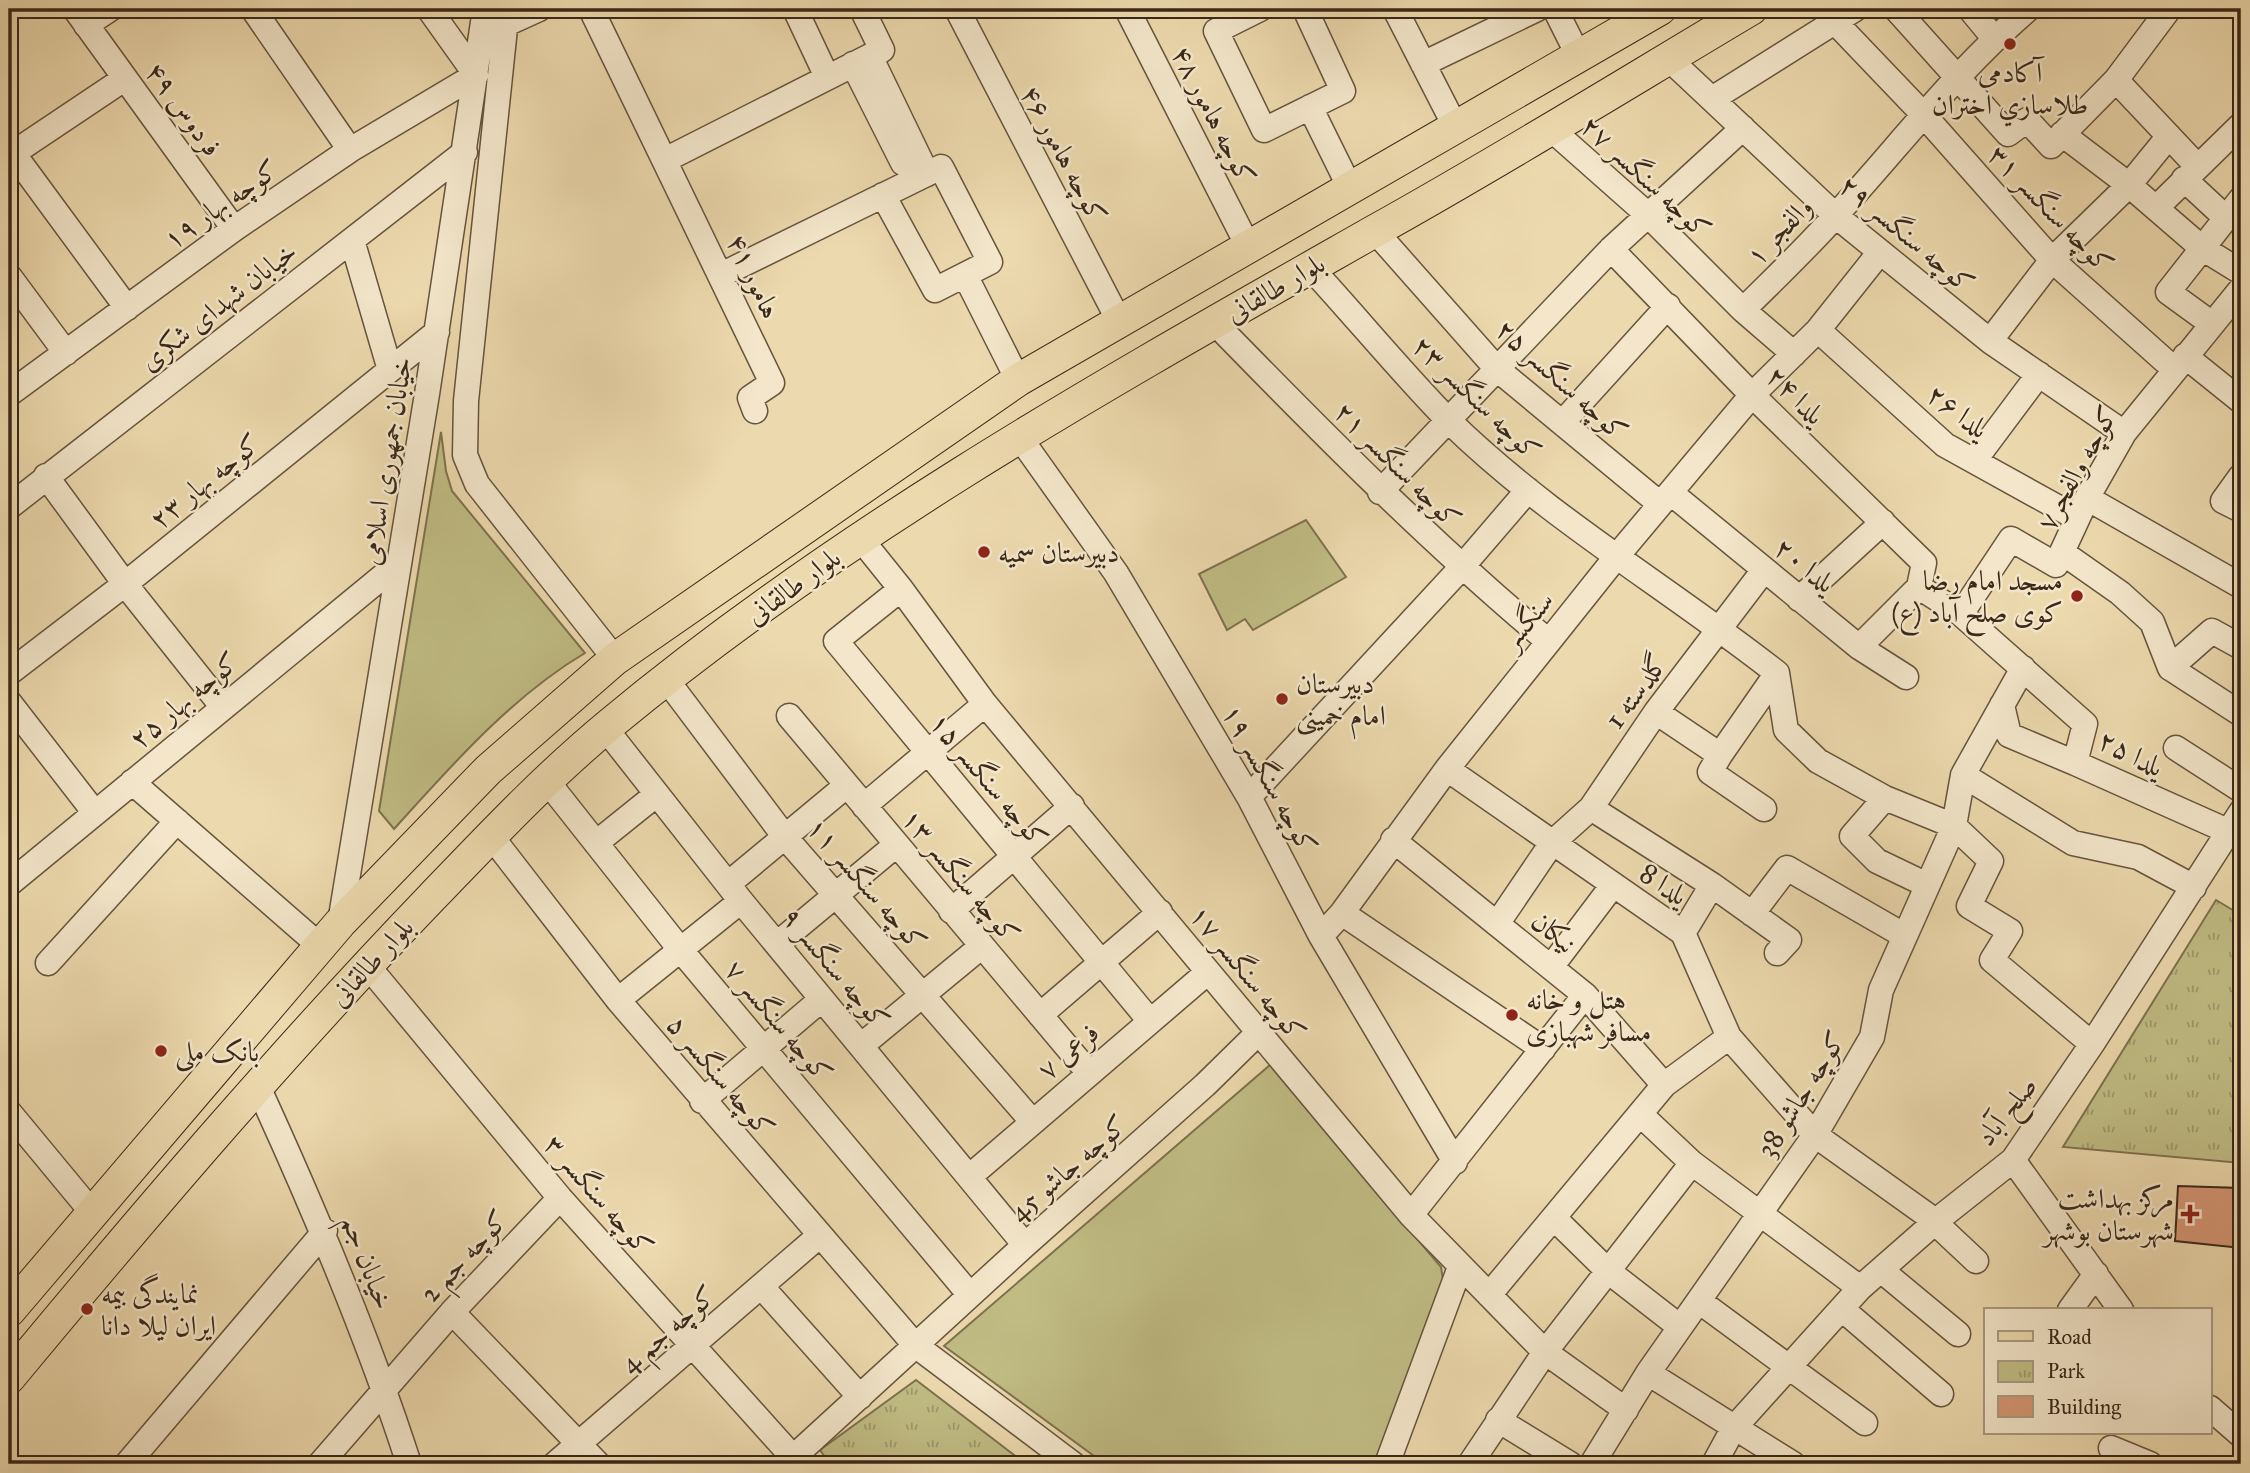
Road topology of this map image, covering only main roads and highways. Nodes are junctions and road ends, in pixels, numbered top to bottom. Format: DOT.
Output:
graph roads {
  1 [pos="1660,9"];
  2 [pos="1751,9"];
  3 [pos="626,651"];
  4 [pos="666,679"];
  5 [pos="9,1311"];
  6 [pos="9,1378"];
  1 -- 3 [label="main road, بلوار طالقانی"];
  2 -- 4 [label="main road, بلوار طالقانی"];
  3 -- 4 [label="main road"];
  3 -- 5 [label="main road, بلوار طالقانی"];
  4 -- 6 [label="main road, بلوار طالقانی"];
}
